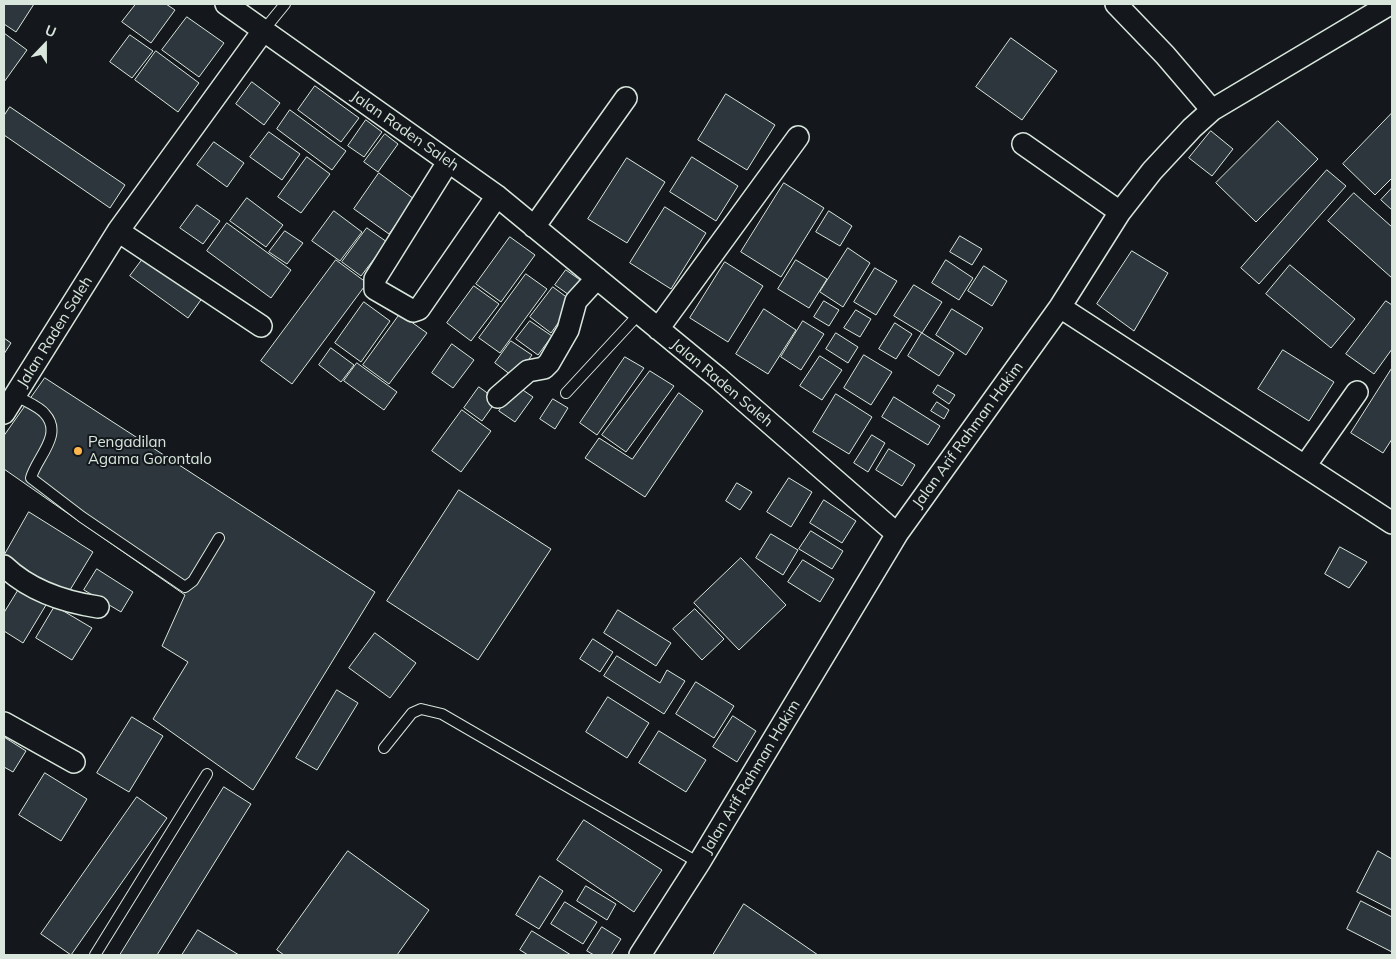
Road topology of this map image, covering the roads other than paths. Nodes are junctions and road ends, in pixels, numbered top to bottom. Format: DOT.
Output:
graph roads {
  1 [pos="226,4"];
  2 [pos="285,4"];
  3 [pos="1116,4"];
  4 [pos="1390,4"];
  5 [pos="1364,9"];
  6 [pos="263,31"];
  7 [pos="626,98"];
  8 [pos="1212,110"];
  9 [pos="798,137"];
  10 [pos="1023,144"];
  11 [pos="448,162"];
  12 [pos="497,196"];
  13 [pos="1120,212"];
  14 [pos="534,227"];
  15 [pos="118,231"];
  16 [pos="597,278"];
  17 [pos="1060,307"];
  18 [pos="639,314"];
  19 [pos="261,326"];
  20 [pos="658,329"];
  21 [pos="1357,392"];
  22 [pos="566,393"];
  23 [pos="15,395"];
  24 [pos="498,397"];
  25 [pos="4,413"];
  26 [pos="1305,466"];
  27 [pos="1392,523"];
  28 [pos="897,534"];
  29 [pos="219,538"];
  30 [pos="4,566"];
  31 [pos="98,607"];
  32 [pos="4,723"];
  33 [pos="384,748"];
  34 [pos="74,762"];
  35 [pos="207,774"];
  36 [pos="699,863"];
  37 [pos="95,955"];
  38 [pos="640,955"];
  1 -- 6 [label="street"];
  2 -- 6 [label="lane"];
  3 -- 8 [label="street"];
  4 -- 5 [label="street, Jalan Arif Rahman Hakim"];
  5 -- 8 [label="street, Jalan Arif Rahman Hakim"];
  6 -- 11 [label="street, Jalan Raden Saleh"];
  6 -- 15 [label="street, Jalan Raden Saleh"];
  7 -- 14 [label="street"];
  8 -- 13 [label="street, Jalan Arif Rahman Hakim"];
  9 -- 20 [label="street"];
  10 -- 13 [label="street"];
  11 -- 12 [label="street, Jalan Raden Saleh"];
  11 -- 12 [label="street"];
  12 -- 14 [label="street, Jalan Raden Saleh"];
  13 -- 17 [label="street, Jalan Arif Rahman Hakim"];
  14 -- 16 [label="street, Jalan Raden Saleh"];
  15 -- 19 [label="street"];
  15 -- 23 [label="street, Jalan Raden Saleh"];
  16 -- 18 [label="street, Jalan Raden Saleh"];
  16 -- 24 [label="street"];
  17 -- 26 [label="street"];
  17 -- 28 [label="street, Jalan Arif Rahman Hakim"];
  18 -- 20 [label="street, Jalan Raden Saleh"];
  18 -- 22 [label="lane"];
  20 -- 28 [label="street, Jalan Raden Saleh"];
  21 -- 26 [label="street"];
  23 -- 25 [label="street, Jalan Raden Saleh"];
  23 -- 29 [label="lane"];
  26 -- 27 [label="street"];
  28 -- 36 [label="street, Jalan Arif Rahman Hakim"];
  30 -- 31 [label="street"];
  32 -- 34 [label="street"];
  33 -- 36 [label="lane"];
  35 -- 37 [label="lane"];
  36 -- 38 [label="street, Jalan Arif Rahman Hakim"];
}
